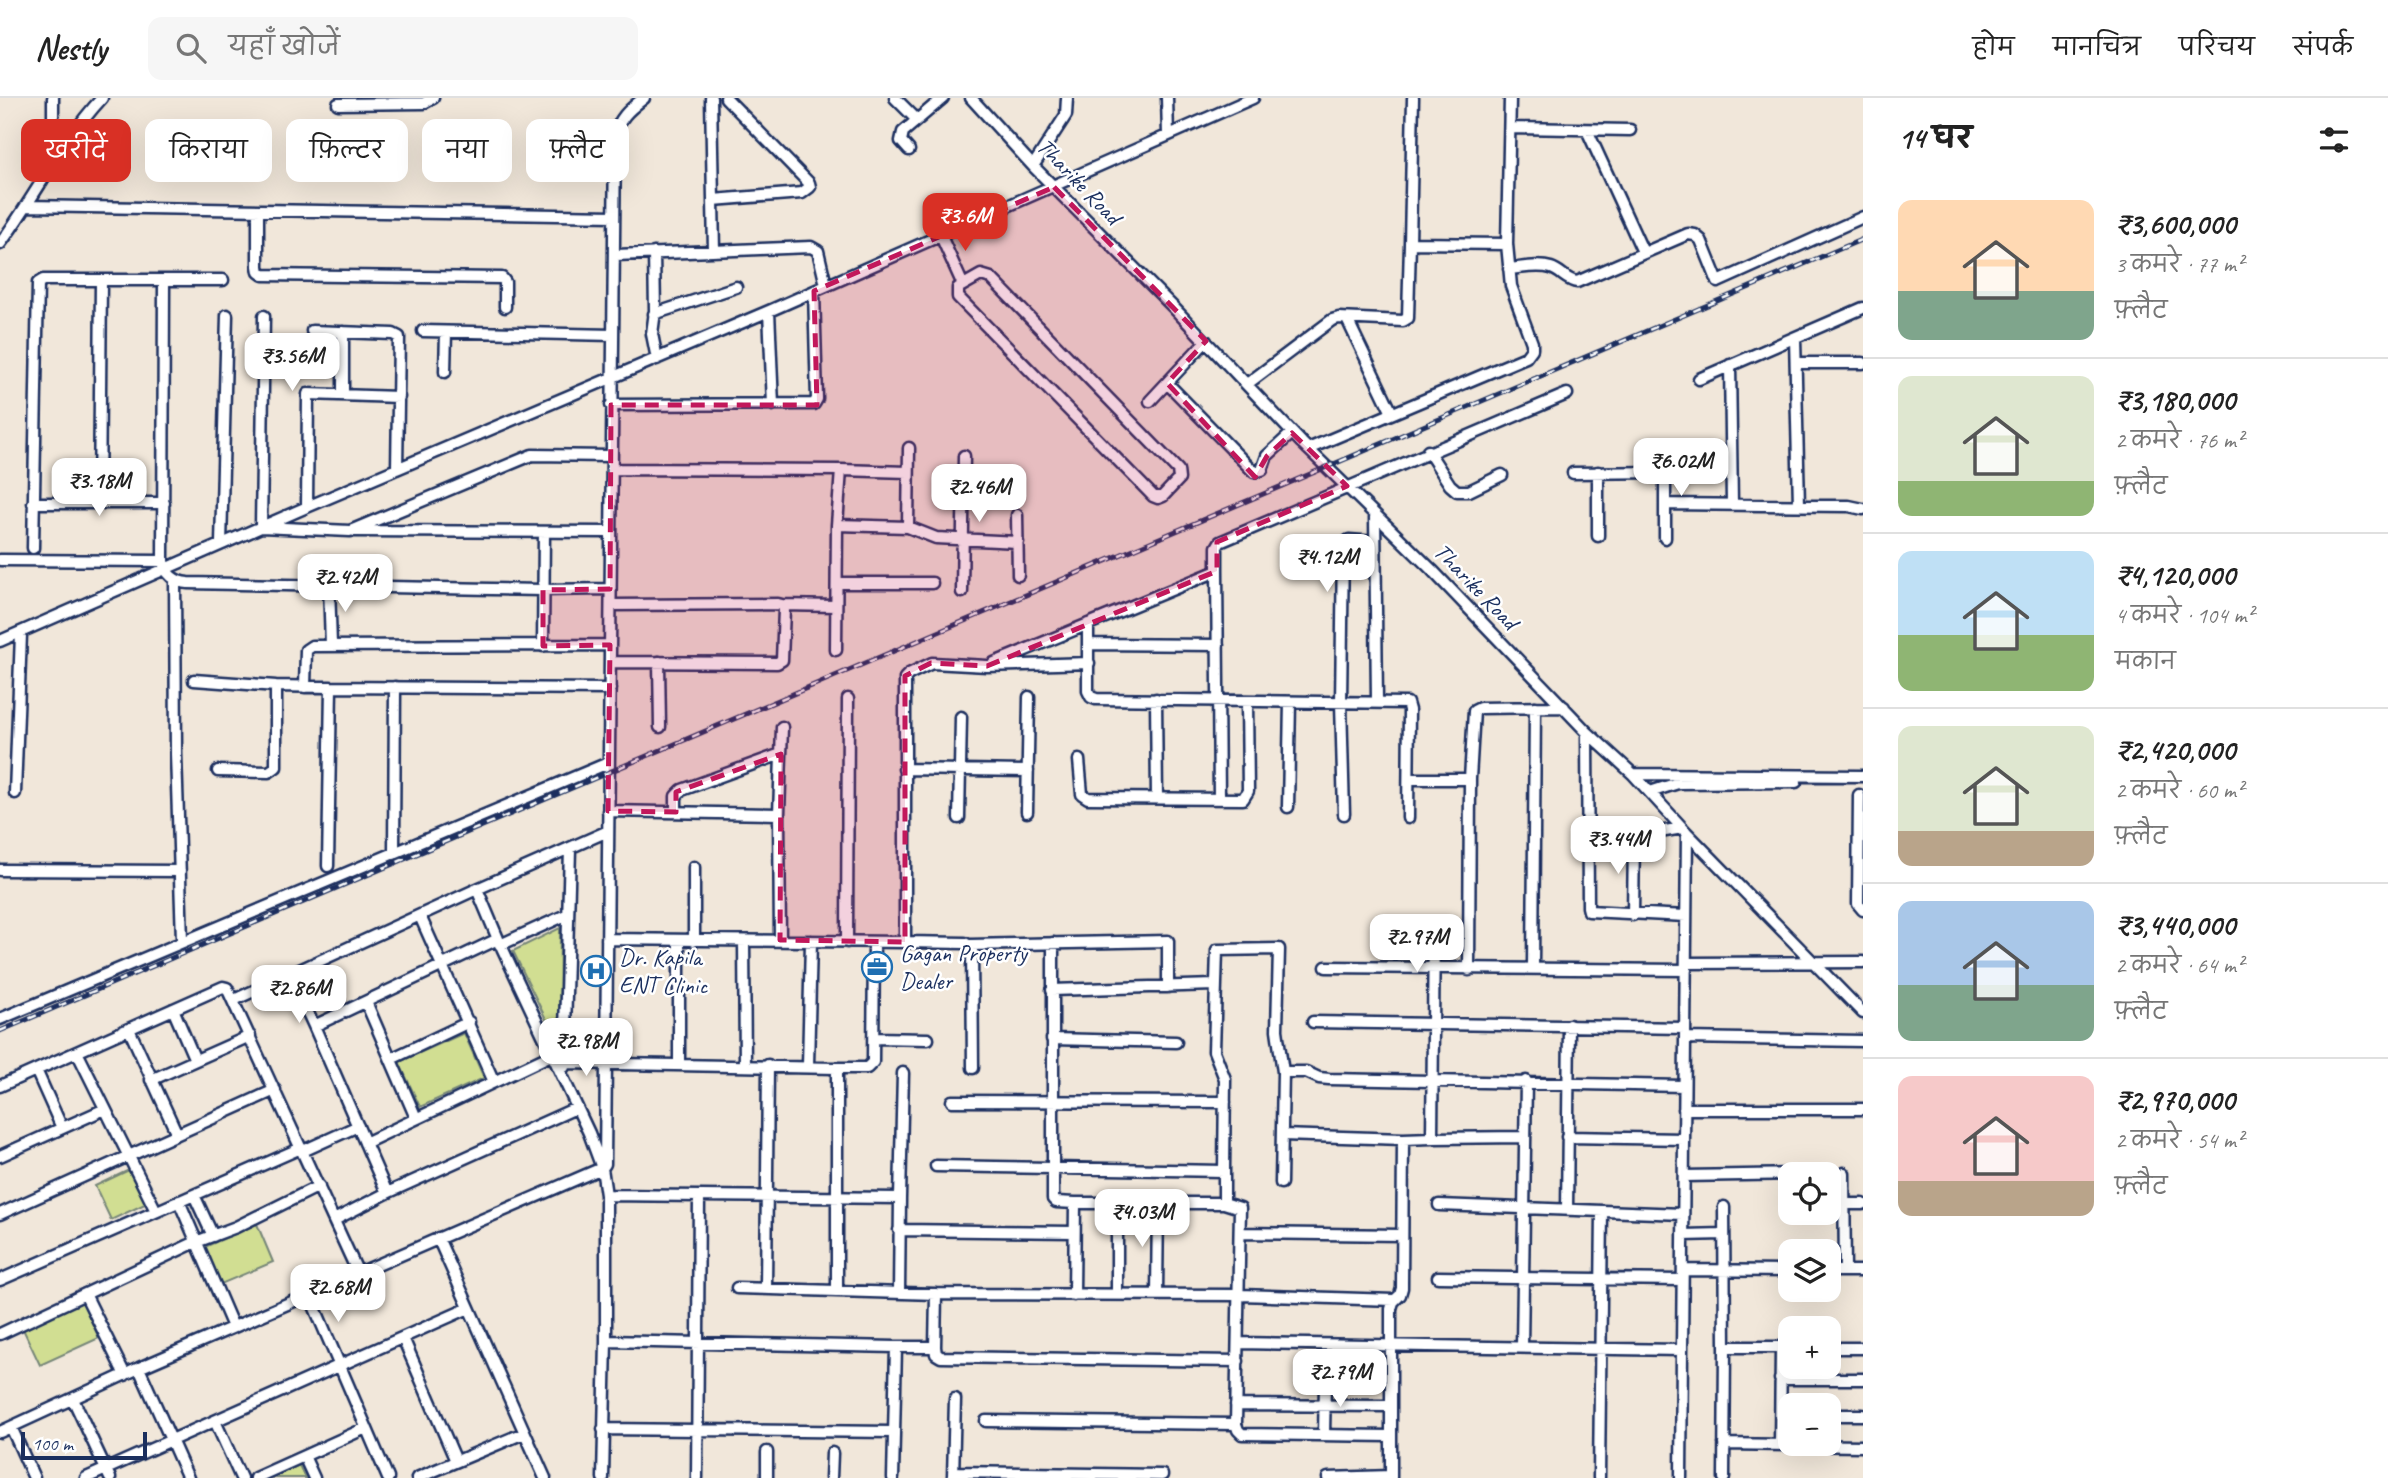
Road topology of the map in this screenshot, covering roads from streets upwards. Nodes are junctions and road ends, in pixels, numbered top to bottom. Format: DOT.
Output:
graph roads {
  1 [pos="53,98"];
  2 [pos="102,98"];
  3 [pos="433,98"];
  4 [pos="644,98"];
  5 [pos="711,98"];
  6 [pos="726,98"];
  7 [pos="895,98"];
  8 [pos="943,98"];
  9 [pos="971,98"];
  10 [pos="1067,98"];
  11 [pos="1167,98"];
  12 [pos="1253,98"];
  13 [pos="1413,98"];
  14 [pos="1510,98"];
  15 [pos="338,104"];
  16 [pos="53,119"];
  17 [pos="86,119"];
  18 [pos="917,120"];
  19 [pos="1510,128"];
  20 [pos="1587,130"];
  21 [pos="1630,130"];
  22 [pos="1168,135"];
  23 [pos="909,150"];
  24 [pos="1033,166"];
  25 [pos="43,182"];
  26 [pos="1054,187"];
  27 [pos="713,200"];
  28 [pos="28,206"];
  29 [pos="258,211"];
  30 [pos="614,216"];
  31 [pos="1863,217"];
  32 [pos="940,234"];
  33 [pos="1410,243"];
  34 [pos="0,244"];
  35 [pos="1507,244"];
  36 [pos="714,251"];
  37 [pos="1643,252"];
  38 [pos="654,253"];
  39 [pos="616,255"];
  40 [pos="1509,270"];
  41 [pos="164,280"];
  42 [pos="223,280"];
  43 [pos="101,281"];
  44 [pos="826,285"];
  45 [pos="963,285"];
  46 [pos="736,287"];
  47 [pos="814,291"];
  48 [pos="505,307"];
  49 [pos="1863,308"];
  50 [pos="769,311"];
  51 [pos="654,314"];
  52 [pos="227,315"];
  53 [pos="264,316"];
  54 [pos="1347,318"];
  55 [pos="312,331"];
  56 [pos="423,331"];
  57 [pos="343,332"];
  58 [pos="446,332"];
  59 [pos="613,335"];
  60 [pos="1796,338"];
  61 [pos="1206,341"];
  62 [pos="657,359"];
  63 [pos="1796,363"];
  64 [pos="1863,363"];
  65 [pos="1730,365"];
  66 [pos="445,372"];
  67 [pos="611,379"];
  68 [pos="1699,379"];
  69 [pos="1167,383"];
  70 [pos="1247,384"];
  71 [pos="343,394"];
  72 [pos="1567,394"];
  73 [pos="399,397"];
  74 [pos="1150,401"];
  75 [pos="611,405"];
  76 [pos="773,405"];
  77 [pos="1392,413"];
  78 [pos="1292,433"];
  79 [pos="909,447"];
  80 [pos="1308,449"];
  81 [pos="1428,452"];
  82 [pos="611,456"];
  83 [pos="964,456"];
  84 [pos="1665,458"];
  85 [pos="397,469"];
  86 [pos="612,469"];
  87 [pos="841,470"];
  88 [pos="908,472"];
  89 [pos="1598,472"];
  90 [pos="1665,472"];
  91 [pos="1573,473"];
  92 [pos="1502,475"];
  93 [pos="1347,486"];
  94 [pos="33,503"];
  95 [pos="99,503"];
  96 [pos="164,503"];
  97 [pos="1665,504"];
  98 [pos="1732,504"];
  99 [pos="1799,505"];
  100 [pos="307,507"];
  101 [pos="1863,509"];
  102 [pos="1376,515"];
  103 [pos="1017,516"];
  104 [pos="837,525"];
  105 [pos="261,527"];
  106 [pos="908,527"];
  107 [pos="350,531"];
  108 [pos="544,532"];
  109 [pos="611,532"];
  110 [pos="1598,536"];
  111 [pos="1665,538"];
  112 [pos="963,541"];
  113 [pos="1017,542"];
  114 [pos="1375,542"];
  115 [pos="221,544"];
  116 [pos="33,548"];
  117 [pos="0,560"];
  118 [pos="164,565"];
  119 [pos="1217,571"];
  120 [pos="1018,575"];
  121 [pos="176,580"];
  122 [pos="837,583"];
  123 [pos="932,583"];
  124 [pos="328,585"];
  125 [pos="610,589"];
  126 [pos="543,590"];
  127 [pos="962,592"];
  128 [pos="611,605"];
  129 [pos="782,605"];
  130 [pos="836,606"];
  131 [pos="1088,624"];
  132 [pos="21,634"];
  133 [pos="0,641"];
  134 [pos="1089,644"];
  135 [pos="331,645"];
  136 [pos="610,645"];
  137 [pos="1217,645"];
  138 [pos="543,646"];
  139 [pos="836,650"];
  140 [pos="611,662"];
  141 [pos="659,662"];
  142 [pos="1088,663"];
  143 [pos="987,666"];
  144 [pos="194,680"];
  145 [pos="276,686"];
  146 [pos="305,687"];
  147 [pos="331,687"];
  148 [pos="395,687"];
  149 [pos="611,689"];
  150 [pos="1029,697"];
  151 [pos="848,699"];
  152 [pos="1156,699"];
  153 [pos="1218,701"];
  154 [pos="1377,701"];
  155 [pos="1247,702"];
  156 [pos="1290,702"];
  157 [pos="1341,703"];
  158 [pos="1535,707"];
  159 [pos="1563,707"];
  160 [pos="961,718"];
  161 [pos="660,727"];
  162 [pos="782,727"];
  163 [pos="1587,732"];
  164 [pos="781,754"];
  165 [pos="1080,760"];
  166 [pos="608,763"];
  167 [pos="904,769"];
  168 [pos="960,770"];
  169 [pos="218,771"];
  170 [pos="1028,771"];
  171 [pos="1633,774"];
  172 [pos="1863,776"];
  173 [pos="1409,779"];
  174 [pos="1470,779"];
  175 [pos="1863,782"];
  176 [pos="1650,792"];
  177 [pos="15,793"];
  178 [pos="1859,794"];
  179 [pos="1157,798"];
  180 [pos="1219,799"];
  181 [pos="1288,807"];
  182 [pos="608,811"];
  183 [pos="676,812"];
  184 [pos="1027,812"];
  185 [pos="779,814"];
  186 [pos="1344,814"];
  187 [pos="959,818"];
  188 [pos="1408,818"];
  189 [pos="608,831"];
  190 [pos="1685,831"];
  191 [pos="1634,837"];
  192 [pos="1588,845"];
  193 [pos="570,849"];
  194 [pos="394,854"];
  195 [pos="328,866"];
  196 [pos="694,867"];
  197 [pos="0,870"];
  198 [pos="180,871"];
  199 [pos="477,889"];
  200 [pos="1863,910"];
  201 [pos="568,914"];
  202 [pos="1633,915"];
  203 [pos="420,916"];
  204 [pos="1686,916"];
  205 [pos="1434,923"];
  206 [pos="607,939"];
  207 [pos="182,940"];
  208 [pos="679,940"];
  209 [pos="744,940"];
  210 [pos="780,940"];
  211 [pos="694,941"];
  212 [pos="811,941"];
  213 [pos="499,942"];
  214 [pos="847,942"];
  215 [pos="874,942"];
  216 [pos="905,942"];
  217 [pos="1053,943"];
  218 [pos="970,945"];
  219 [pos="1812,962"];
  220 [pos="1863,962"];
  221 [pos="444,966"];
  222 [pos="1686,966"];
  223 [pos="1533,967"];
  224 [pos="1326,968"];
  225 [pos="1432,970"];
  226 [pos="1469,970"];
  227 [pos="290,974"];
  228 [pos="1215,985"];
  229 [pos="1168,987"];
  230 [pos="1052,990"];
  231 [pos="234,1000"];
  232 [pos="366,1002"];
  233 [pos="173,1009"];
  234 [pos="1863,1013"];
  235 [pos="0,1019"];
  236 [pos="468,1022"];
  237 [pos="1313,1022"];
  238 [pos="1569,1025"];
  239 [pos="314,1026"];
  240 [pos="1432,1026"];
  241 [pos="130,1029"];
  242 [pos="1685,1033"];
  243 [pos="250,1036"];
  244 [pos="874,1038"];
  245 [pos="928,1039"];
  246 [pos="1052,1039"];
  247 [pos="1863,1041"];
  248 [pos="1176,1042"];
  249 [pos="77,1052"];
  250 [pos="551,1055"];
  251 [pos="391,1059"];
  252 [pos="195,1060"];
  253 [pos="564,1063"];
  254 [pos="607,1063"];
  255 [pos="679,1065"];
  256 [pos="745,1065"];
  257 [pos="768,1065"];
  258 [pos="808,1066"];
  259 [pos="836,1068"];
  260 [pos="973,1068"];
  261 [pos="36,1070"];
  262 [pos="1283,1072"];
  263 [pos="903,1073"];
  264 [pos="1432,1079"];
  265 [pos="152,1080"];
  266 [pos="564,1081"];
  267 [pos="1526,1081"];
  268 [pos="494,1082"];
  269 [pos="1568,1083"];
  270 [pos="0,1086"];
  271 [pos="1684,1086"];
  272 [pos="275,1090"];
  273 [pos="952,1101"];
  274 [pos="1053,1101"];
  275 [pos="1225,1102"];
  276 [pos="576,1108"];
  277 [pos="105,1109"];
  278 [pos="1684,1109"];
  279 [pos="1863,1109"];
  280 [pos="416,1118"];
  281 [pos="358,1126"];
  282 [pos="62,1128"];
  283 [pos="177,1134"];
  284 [pos="1282,1135"];
  285 [pos="1524,1137"];
  286 [pos="1432,1138"];
  287 [pos="1567,1138"];
  288 [pos="1403,1139"];
  289 [pos="1684,1139"];
  290 [pos="365,1143"];
  291 [pos="302,1149"];
  292 [pos="0,1156"];
  293 [pos="128,1156"];
  294 [pos="936,1166"];
  295 [pos="602,1168"];
  296 [pos="1051,1169"];
  297 [pos="1224,1171"];
  298 [pos="1844,1173"];
  299 [pos="1778,1174"];
  300 [pos="1684,1176"];
  301 [pos="1281,1183"];
  302 [pos="319,1186"];
  303 [pos="387,1194"];
  304 [pos="194,1195"];
  305 [pos="606,1195"];
  306 [pos="699,1196"];
  307 [pos="767,1197"];
  308 [pos="837,1198"];
  309 [pos="900,1198"];
  310 [pos="178,1201"];
  311 [pos="1117,1202"];
  312 [pos="1074,1203"];
  313 [pos="1158,1203"];
  314 [pos="1224,1203"];
  315 [pos="1844,1204"];
  316 [pos="1863,1204"];
  317 [pos="1439,1205"];
  318 [pos="1724,1207"];
  319 [pos="1524,1208"];
  320 [pos="1567,1210"];
  321 [pos="156,1211"];
  322 [pos="1602,1211"];
  323 [pos="0,1214"];
  324 [pos="1683,1214"];
  325 [pos="334,1220"];
  326 [pos="900,1230"];
  327 [pos="1074,1232"];
  328 [pos="1240,1234"];
  329 [pos="1724,1234"];
  330 [pos="1402,1235"];
  331 [pos="1683,1235"];
  332 [pos="213,1236"];
  333 [pos="438,1238"];
  334 [pos="196,1242"];
  335 [pos="1724,1270"];
  336 [pos="1778,1271"];
  337 [pos="1841,1271"];
  338 [pos="1845,1271"];
  339 [pos="1863,1271"];
  340 [pos="358,1273"];
  341 [pos="1683,1275"];
  342 [pos="1438,1277"];
  343 [pos="1523,1278"];
  344 [pos="1600,1279"];
  345 [pos="0,1280"];
  346 [pos="737,1288"];
  347 [pos="766,1289"];
  348 [pos="837,1291"];
  349 [pos="899,1293"];
  350 [pos="85,1294"];
  351 [pos="309,1294"];
  352 [pos="936,1294"];
  353 [pos="1074,1295"];
  354 [pos="1117,1295"];
  355 [pos="1240,1295"];
  356 [pos="1157,1296"];
  357 [pos="1394,1300"];
  358 [pos="469,1308"];
  359 [pos="233,1328"];
  360 [pos="0,1334"];
  361 [pos="403,1338"];
  362 [pos="606,1342"];
  363 [pos="698,1343"];
  364 [pos="1239,1343"];
  365 [pos="1390,1344"];
  366 [pos="896,1347"];
  367 [pos="935,1347"];
  368 [pos="1522,1347"];
  369 [pos="1725,1347"];
  370 [pos="1600,1348"];
  371 [pos="1778,1348"];
  372 [pos="1841,1348"];
  373 [pos="1863,1348"];
  374 [pos="1682,1350"];
  375 [pos="1238,1361"];
  376 [pos="339,1366"];
  377 [pos="139,1368"];
  378 [pos="125,1375"];
  379 [pos="1780,1380"];
  380 [pos="1863,1380"];
  381 [pos="1325,1383"];
  382 [pos="1782,1393"];
  383 [pos="73,1399"];
  384 [pos="954,1399"];
  385 [pos="1236,1405"];
  386 [pos="1325,1406"];
  387 [pos="1390,1406"];
  388 [pos="1841,1415"];
  389 [pos="1863,1415"];
  390 [pos="215,1421"];
  391 [pos="986,1421"];
  392 [pos="1236,1424"];
  393 [pos="11,1427"];
  394 [pos="366,1428"];
  395 [pos="603,1429"];
  396 [pos="0,1431"];
  397 [pos="697,1431"];
  398 [pos="893,1432"];
  399 [pos="524,1433"];
  400 [pos="1325,1435"];
  401 [pos="1390,1436"];
  402 [pos="171,1441"];
  403 [pos="1724,1444"];
  404 [pos="1778,1444"];
  405 [pos="1841,1445"];
  406 [pos="1863,1446"];
  407 [pos="767,1452"];
  408 [pos="832,1453"];
  409 [pos="304,1456"];
  410 [pos="456,1461"];
  411 [pos="108,1474"];
  412 [pos="953,1475"];
  413 [pos="1163,1475"];
  414 [pos="1025,1476"];
  415 [pos="1080,1476"];
  416 [pos="1391,1477"];
  417 [pos="34,1478"];
  418 [pos="86,1478"];
  419 [pos="188,1478"];
  420 [pos="240,1478"];
  421 [pos="255,1478"];
  422 [pos="314,1478"];
  423 [pos="388,1478"];
  424 [pos="417,1478"];
  425 [pos="545,1478"];
  426 [pos="603,1478"];
  427 [pos="697,1478"];
  428 [pos="767,1478"];
  429 [pos="831,1478"];
  430 [pos="893,1478"];
  431 [pos="1328,1478"];
  432 [pos="1599,1478"];
  433 [pos="1681,1478"];
  434 [pos="1724,1478"];
  1 -- 16 [label="street"];
  2 -- 17 [label="street"];
  3 -- 15 [label="street"];
  4 -- 30 [label="street"];
  5 -- 27 [label="street"];
  6 -- 27 [label="street"];
  7 -- 18 [label="street"];
  8 -- 18 [label="street"];
  9 -- 24 [label="street, Tharike Road"];
  10 -- 24 [label="street"];
  11 -- 22 [label="street"];
  12 -- 22 [label="street"];
  13 -- 33 [label="street"];
  14 -- 19 [label="street"];
  18 -- 23 [label="street"];
  19 -- 20 [label="street"];
  19 -- 35 [label="street"];
  20 -- 21 [label="street"];
  20 -- 37 [label="street"];
  22 -- 26 [label="street"];
  24 -- 26 [label="street, Tharike Road"];
  25 -- 28 [label="street"];
  26 -- 32 [label="street"];
  26 -- 61 [label="street, Tharike Road"];
  27 -- 36 [label="street"];
  28 -- 29 [label="street"];
  28 -- 34 [label="street"];
  29 -- 30 [label="street"];
  29 -- 48 [label="street"];
  30 -- 39 [label="street"];
  31 -- 37 [label="street"];
  32 -- 44 [label="street"];
  32 -- 45 [label="street"];
  33 -- 35 [label="street"];
  33 -- 54 [label="street"];
  35 -- 40 [label="street"];
  36 -- 38 [label="street"];
  36 -- 44 [label="street"];
  37 -- 40 [label="street"];
  38 -- 39 [label="street"];
  38 -- 51 [label="street"];
  39 -- 59 [label="street"];
  40 -- 77 [label="street"];
  41 -- 42 [label="street"];
  41 -- 43 [label="street"];
  41 -- 96 [label="street"];
  43 -- 94 [label="street"];
  43 -- 95 [label="street"];
  44 -- 47 [label="street"];
  45 -- 45 [label="street"];
  46 -- 51 [label="street"];
  47 -- 50 [label="street"];
  47 -- 76 [label="street"];
  49 -- 60 [label="street"];
  50 -- 62 [label="street"];
  50 -- 76 [label="street"];
  51 -- 62 [label="street"];
  52 -- 115 [label="street"];
  53 -- 105 [label="street"];
  54 -- 70 [label="street"];
  54 -- 77 [label="street"];
  55 -- 57 [label="street"];
  56 -- 58 [label="street"];
  57 -- 71 [label="street"];
  57 -- 73 [label="street"];
  58 -- 59 [label="street"];
  58 -- 66 [label="street"];
  59 -- 67 [label="street"];
  60 -- 63 [label="street"];
  60 -- 65 [label="street"];
  61 -- 69 [label="street"];
  61 -- 70 [label="street, Tharike Road"];
  62 -- 67 [label="street"];
  63 -- 64 [label="street"];
  63 -- 99 [label="street"];
  65 -- 68 [label="street"];
  65 -- 98 [label="street"];
  67 -- 75 [label="street"];
  67 -- 85 [label="street"];
  69 -- 74 [label="street"];
  69 -- 78 [label="street"];
  70 -- 78 [label="street, Tharike Road"];
  71 -- 73 [label="street"];
  71 -- 100 [label="street"];
  72 -- 81 [label="street"];
  73 -- 85 [label="street"];
  75 -- 76 [label="street"];
  75 -- 82 [label="street"];
  77 -- 80 [label="street"];
  78 -- 80 [label="street, Tharike Road"];
  79 -- 88 [label="street"];
  80 -- 93 [label="street, Tharike Road"];
  81 -- 92 [label="street"];
  81 -- 93 [label="street"];
  82 -- 86 [label="street"];
  82 -- 107 [label="street"];
  83 -- 112 [label="street"];
  84 -- 90 [label="street"];
  85 -- 100 [label="street"];
  86 -- 87 [label="street"];
  86 -- 109 [label="street"];
  87 -- 88 [label="street"];
  87 -- 104 [label="street"];
  88 -- 106 [label="street"];
  89 -- 90 [label="street"];
  89 -- 91 [label="street"];
  89 -- 110 [label="street"];
  90 -- 97 [label="street"];
  93 -- 102 [label="street, Tharike Road"];
  93 -- 119 [label="street"];
  94 -- 95 [label="street"];
  94 -- 116 [label="street"];
  95 -- 96 [label="street"];
  96 -- 118 [label="street"];
  97 -- 98 [label="street"];
  97 -- 111 [label="street"];
  98 -- 99 [label="street"];
  99 -- 101 [label="street"];
  100 -- 105 [label="street"];
  102 -- 114 [label="street"];
  102 -- 159 [label="street, Tharike Road"];
  103 -- 113 [label="street"];
  104 -- 106 [label="street"];
  104 -- 122 [label="street"];
  105 -- 107 [label="street"];
  105 -- 115 [label="street"];
  106 -- 112 [label="street"];
  107 -- 108 [label="street"];
  108 -- 109 [label="street"];
  108 -- 126 [label="street"];
  109 -- 125 [label="street"];
  112 -- 113 [label="street"];
  112 -- 127 [label="street"];
  113 -- 120 [label="street"];
  114 -- 154 [label="street"];
  114 -- 157 [label="street"];
  115 -- 118 [label="street"];
  117 -- 118 [label="street"];
  118 -- 121 [label="street"];
  118 -- 132 [label="street"];
  119 -- 131 [label="street"];
  119 -- 137 [label="street"];
  121 -- 124 [label="street"];
  121 -- 198 [label="street"];
  122 -- 123 [label="street"];
  122 -- 130 [label="street"];
  124 -- 126 [label="street"];
  124 -- 135 [label="street"];
  125 -- 126 [label="street"];
  125 -- 128 [label="street"];
  126 -- 138 [label="street"];
  128 -- 129 [label="street"];
  128 -- 136 [label="street"];
  129 -- 130 [label="street"];
  129 -- 141 [label="street"];
  130 -- 139 [label="street"];
  131 -- 134 [label="street"];
  131 -- 143 [label="street"];
  132 -- 133 [label="street"];
  132 -- 177 [label="street"];
  134 -- 137 [label="street"];
  134 -- 142 [label="street"];
  135 -- 138 [label="street"];
  135 -- 146 [label="street"];
  136 -- 138 [label="street"];
  136 -- 140 [label="street"];
  137 -- 153 [label="street"];
  140 -- 141 [label="street"];
  140 -- 149 [label="street"];
  141 -- 161 [label="street"];
  142 -- 143 [label="street"];
  142 -- 152 [label="street"];
  143 -- 167 [label="street"];
  144 -- 145 [label="street"];
  145 -- 146 [label="street"];
  145 -- 169 [label="street"];
  146 -- 147 [label="street"];
  147 -- 148 [label="street"];
  147 -- 195 [label="street"];
  148 -- 149 [label="street"];
  148 -- 194 [label="street"];
  149 -- 166 [label="street"];
  150 -- 170 [label="street"];
  151 -- 214 [label="street"];
  152 -- 153 [label="street"];
  152 -- 179 [label="street"];
  153 -- 155 [label="street"];
  153 -- 180 [label="street"];
  154 -- 157 [label="street"];
  154 -- 173 [label="street"];
  155 -- 156 [label="street"];
  155 -- 180 [label="street"];
  156 -- 157 [label="street"];
  156 -- 181 [label="street"];
  157 -- 186 [label="street"];
  158 -- 159 [label="street"];
  158 -- 174 [label="street"];
  158 -- 223 [label="street"];
  159 -- 163 [label="street, Tharike Road"];
  160 -- 168 [label="street"];
  162 -- 164 [label="street"];
  163 -- 171 [label="street, Tharike Road"];
  163 -- 192 [label="street"];
  164 -- 183 [label="street"];
  164 -- 185 [label="street"];
  165 -- 179 [label="street"];
  166 -- 182 [label="street"];
  166 -- 194 [label="street"];
  167 -- 168 [label="street"];
  167 -- 216 [label="street"];
  168 -- 170 [label="street"];
  168 -- 187 [label="street"];
  170 -- 184 [label="street"];
  171 -- 172 [label="street"];
  171 -- 176 [label="street, Tharike Road"];
  173 -- 174 [label="street"];
  173 -- 188 [label="street"];
  174 -- 226 [label="street"];
  175 -- 176 [label="street"];
  176 -- 190 [label="street, Tharike Road"];
  178 -- 200 [label="street"];
  179 -- 180 [label="street"];
  182 -- 183 [label="street"];
  182 -- 189 [label="street"];
  183 -- 185 [label="street"];
  185 -- 210 [label="street"];
  189 -- 193 [label="street"];
  189 -- 206 [label="street"];
  190 -- 191 [label="street"];
  190 -- 204 [label="street"];
  190 -- 219 [label="street, Tharike Road"];
  191 -- 192 [label="street"];
  191 -- 202 [label="street"];
  192 -- 202 [label="street"];
  193 -- 199 [label="street"];
  193 -- 201 [label="street"];
  194 -- 207 [label="street"];
  196 -- 211 [label="street"];
  197 -- 198 [label="street"];
  198 -- 207 [label="street"];
  199 -- 203 [label="street"];
  199 -- 213 [label="street"];
  201 -- 213 [label="street"];
  201 -- 253 [label="street"];
  202 -- 204 [label="street"];
  203 -- 221 [label="street"];
  203 -- 227 [label="street"];
  204 -- 222 [label="street"];
  205 -- 225 [label="street"];
  206 -- 208 [label="street"];
  206 -- 254 [label="street"];
  207 -- 235 [label="street"];
  208 -- 211 [label="street"];
  208 -- 255 [label="street"];
  209 -- 210 [label="street"];
  209 -- 211 [label="street"];
  209 -- 256 [label="street"];
  210 -- 212 [label="street"];
  212 -- 214 [label="street"];
  212 -- 258 [label="street"];
  213 -- 221 [label="street"];
  213 -- 250 [label="street"];
  214 -- 215 [label="street"];
  215 -- 216 [label="street"];
  215 -- 244 [label="street"];
  216 -- 218 [label="street"];
  217 -- 218 [label="street"];
  217 -- 229 [label="street"];
  217 -- 230 [label="street"];
  218 -- 260 [label="street"];
  219 -- 220 [label="street"];
  219 -- 222 [label="street"];
  219 -- 234 [label="street, Tharike Road"];
  221 -- 232 [label="street"];
  221 -- 236 [label="street"];
  222 -- 223 [label="street"];
  222 -- 242 [label="street"];
  223 -- 226 [label="street"];
  224 -- 225 [label="street"];
  225 -- 226 [label="street"];
  225 -- 240 [label="street"];
  227 -- 231 [label="street"];
  227 -- 239 [label="street"];
  228 -- 229 [label="street"];
  228 -- 262 [label="street"];
  228 -- 275 [label="street"];
  229 -- 230 [label="street"];
  230 -- 246 [label="street"];
  231 -- 233 [label="street"];
  231 -- 243 [label="street"];
  232 -- 239 [label="street"];
  232 -- 251 [label="street"];
  233 -- 241 [label="street"];
  233 -- 252 [label="street"];
  236 -- 251 [label="street"];
  236 -- 268 [label="street"];
  237 -- 240 [label="street"];
  238 -- 240 [label="street"];
  238 -- 242 [label="street"];
  238 -- 269 [label="street"];
  239 -- 281 [label="street"];
  240 -- 264 [label="street"];
  241 -- 249 [label="street"];
  241 -- 265 [label="street"];
  242 -- 247 [label="street"];
  242 -- 271 [label="street"];
  243 -- 252 [label="street"];
  243 -- 272 [label="street"];
  244 -- 245 [label="street"];
  244 -- 259 [label="street"];
  246 -- 248 [label="street"];
  246 -- 274 [label="street"];
  249 -- 261 [label="street"];
  249 -- 277 [label="street"];
  250 -- 266 [label="street"];
  250 -- 268 [label="street"];
  251 -- 280 [label="street"];
  252 -- 265 [label="street"];
  253 -- 254 [label="street"];
  253 -- 266 [label="street"];
  254 -- 255 [label="street"];
  254 -- 295 [label="street"];
  255 -- 256 [label="street"];
  256 -- 257 [label="street"];
  257 -- 258 [label="street"];
  257 -- 307 [label="street"];
  258 -- 259 [label="street"];
  259 -- 308 [label="street"];
  261 -- 270 [label="street"];
  261 -- 282 [label="street"];
  262 -- 264 [label="street"];
  262 -- 284 [label="street"];
  263 -- 309 [label="street"];
  264 -- 267 [label="street"];
  264 -- 286 [label="street"];
  265 -- 283 [label="street"];
  266 -- 276 [label="street"];
  267 -- 269 [label="street"];
  267 -- 285 [label="street"];
  268 -- 280 [label="street"];
  269 -- 271 [label="street"];
  269 -- 287 [label="street"];
  271 -- 278 [label="street"];
  272 -- 283 [label="street"];
  272 -- 291 [label="street"];
  273 -- 274 [label="street"];
  274 -- 275 [label="street"];
  274 -- 296 [label="street"];
  275 -- 297 [label="street"];
  276 -- 295 [label="street"];
  276 -- 303 [label="street"];
  277 -- 282 [label="street"];
  277 -- 293 [label="street"];
  278 -- 279 [label="street"];
  278 -- 289 [label="street"];
  280 -- 290 [label="street"];
  281 -- 290 [label="street"];
  281 -- 291 [label="street"];
  282 -- 292 [label="street"];
  283 -- 293 [label="street"];
  284 -- 288 [label="street"];
  284 -- 301 [label="street"];
  285 -- 286 [label="street"];
  285 -- 319 [label="street"];
  286 -- 288 [label="street"];
  287 -- 289 [label="street"];
  287 -- 320 [label="street"];
  288 -- 330 [label="street"];
  289 -- 300 [label="street"];
  290 -- 303 [label="street"];
  291 -- 302 [label="street"];
  291 -- 304 [label="street"];
  293 -- 321 [label="street"];
  293 -- 323 [label="street"];
  294 -- 296 [label="street"];
  295 -- 305 [label="street"];
  295 -- 333 [label="street"];
  296 -- 297 [label="street"];
  296 -- 312 [label="street"];
  297 -- 314 [label="street"];
  298 -- 315 [label="street"];
  299 -- 300 [label="street"];
  300 -- 324 [label="street"];
  302 -- 325 [label="street"];
  302 -- 332 [label="street"];
  303 -- 325 [label="street"];
  304 -- 310 [label="street"];
  304 -- 332 [label="street"];
  305 -- 306 [label="street"];
  305 -- 362 [label="street"];
  306 -- 307 [label="street"];
  306 -- 363 [label="street"];
  307 -- 308 [label="street"];
  307 -- 347 [label="street"];
  308 -- 309 [label="street"];
  308 -- 348 [label="street"];
  309 -- 326 [label="street"];
  310 -- 321 [label="street"];
  310 -- 334 [label="street"];
  311 -- 312 [label="street"];
  311 -- 313 [label="street"];
  311 -- 354 [label="street"];
  312 -- 327 [label="street"];
  313 -- 314 [label="street"];
  313 -- 356 [label="street"];
  314 -- 328 [label="street"];
  315 -- 316 [label="street"];
  315 -- 338 [label="street"];
  317 -- 319 [label="street"];
  318 -- 329 [label="street"];
  319 -- 320 [label="street"];
  319 -- 343 [label="street"];
  320 -- 322 [label="street"];
  321 -- 345 [label="street"];
  322 -- 324 [label="street"];
  322 -- 344 [label="street"];
  324 -- 331 [label="street"];
  325 -- 340 [label="street"];
  326 -- 327 [label="street"];
  326 -- 349 [label="street"];
  327 -- 353 [label="street"];
  328 -- 330 [label="street"];
  328 -- 355 [label="street"];
  329 -- 331 [label="street"];
  329 -- 335 [label="street"];
  330 -- 357 [label="street"];
  331 -- 341 [label="street"];
  332 -- 334 [label="street"];
  333 -- 340 [label="street"];
  333 -- 358 [label="street"];
  334 -- 350 [label="street"];
  334 -- 359 [label="street"];
  335 -- 336 [label="street"];
  335 -- 341 [label="street"];
  335 -- 369 [label="street"];
  337 -- 338 [label="street"];
  338 -- 339 [label="street"];
  340 -- 351 [label="street"];
  341 -- 344 [label="street"];
  341 -- 374 [label="street"];
  342 -- 343 [label="street"];
  343 -- 344 [label="street"];
  343 -- 368 [label="street"];
  344 -- 370 [label="street"];
  346 -- 347 [label="street"];
  347 -- 348 [label="street"];
  348 -- 349 [label="street"];
  349 -- 352 [label="street"];
  350 -- 360 [label="street"];
  350 -- 378 [label="street"];
  351 -- 359 [label="street"];
  351 -- 376 [label="street"];
  352 -- 353 [label="street"];
  352 -- 367 [label="street"];
  353 -- 354 [label="street"];
  354 -- 356 [label="street"];
  355 -- 356 [label="street"];
  355 -- 357 [label="street"];
  355 -- 364 [label="street"];
  357 -- 365 [label="street"];
  358 -- 361 [label="street"];
  358 -- 399 [label="street"];
  359 -- 377 [label="street"];
  361 -- 376 [label="street"];
  361 -- 410 [label="street"];
  362 -- 363 [label="street"];
  362 -- 395 [label="street"];
  363 -- 366 [label="street"];
  363 -- 397 [label="street"];
  364 -- 365 [label="street"];
  364 -- 375 [label="street"];
  365 -- 368 [label="street"];
  365 -- 387 [label="street"];
  366 -- 367 [label="street"];
  366 -- 398 [label="street"];
  367 -- 375 [label="street"];
  368 -- 370 [label="street"];
  369 -- 371 [label="street"];
  369 -- 403 [label="street"];
  370 -- 374 [label="street"];
  370 -- 432 [label="street"];
  372 -- 373 [label="street"];
  374 -- 433 [label="street"];
  375 -- 385 [label="street"];
  376 -- 390 [label="street"];
  376 -- 394 [label="street"];
  377 -- 378 [label="street"];
  377 -- 402 [label="street"];
  378 -- 383 [label="street"];
  379 -- 380 [label="street"];
  379 -- 382 [label="street"];
  381 -- 386 [label="street"];
  383 -- 393 [label="street"];
  383 -- 411 [label="street"];
  384 -- 412 [label="street"];
  385 -- 386 [label="street"];
  385 -- 392 [label="street"];
  386 -- 387 [label="street"];
  386 -- 400 [label="street"];
  387 -- 401 [label="street"];
  388 -- 389 [label="street"];
  390 -- 402 [label="street"];
  390 -- 420 [label="street"];
  391 -- 392 [label="street"];
  392 -- 400 [label="street"];
  393 -- 396 [label="street"];
  393 -- 417 [label="street"];
  394 -- 409 [label="street"];
  394 -- 423 [label="street"];
  395 -- 397 [label="street"];
  395 -- 426 [label="street"];
  397 -- 398 [label="street"];
  397 -- 427 [label="street"];
  398 -- 430 [label="street"];
  399 -- 410 [label="street"];
  399 -- 425 [label="street"];
  400 -- 401 [label="street"];
  401 -- 416 [label="street"];
  402 -- 411 [label="street"];
  402 -- 419 [label="street"];
  403 -- 404 [label="street"];
  403 -- 434 [label="street"];
  405 -- 406 [label="street"];
  407 -- 428 [label="street"];
  408 -- 429 [label="street"];
  409 -- 421 [label="street"];
  409 -- 422 [label="street"];
  410 -- 424 [label="street"];
  411 -- 418 [label="street"];
  412 -- 414 [label="street"];
  413 -- 415 [label="street"];
  414 -- 415 [label="street"];
  416 -- 431 [label="street"];
}
